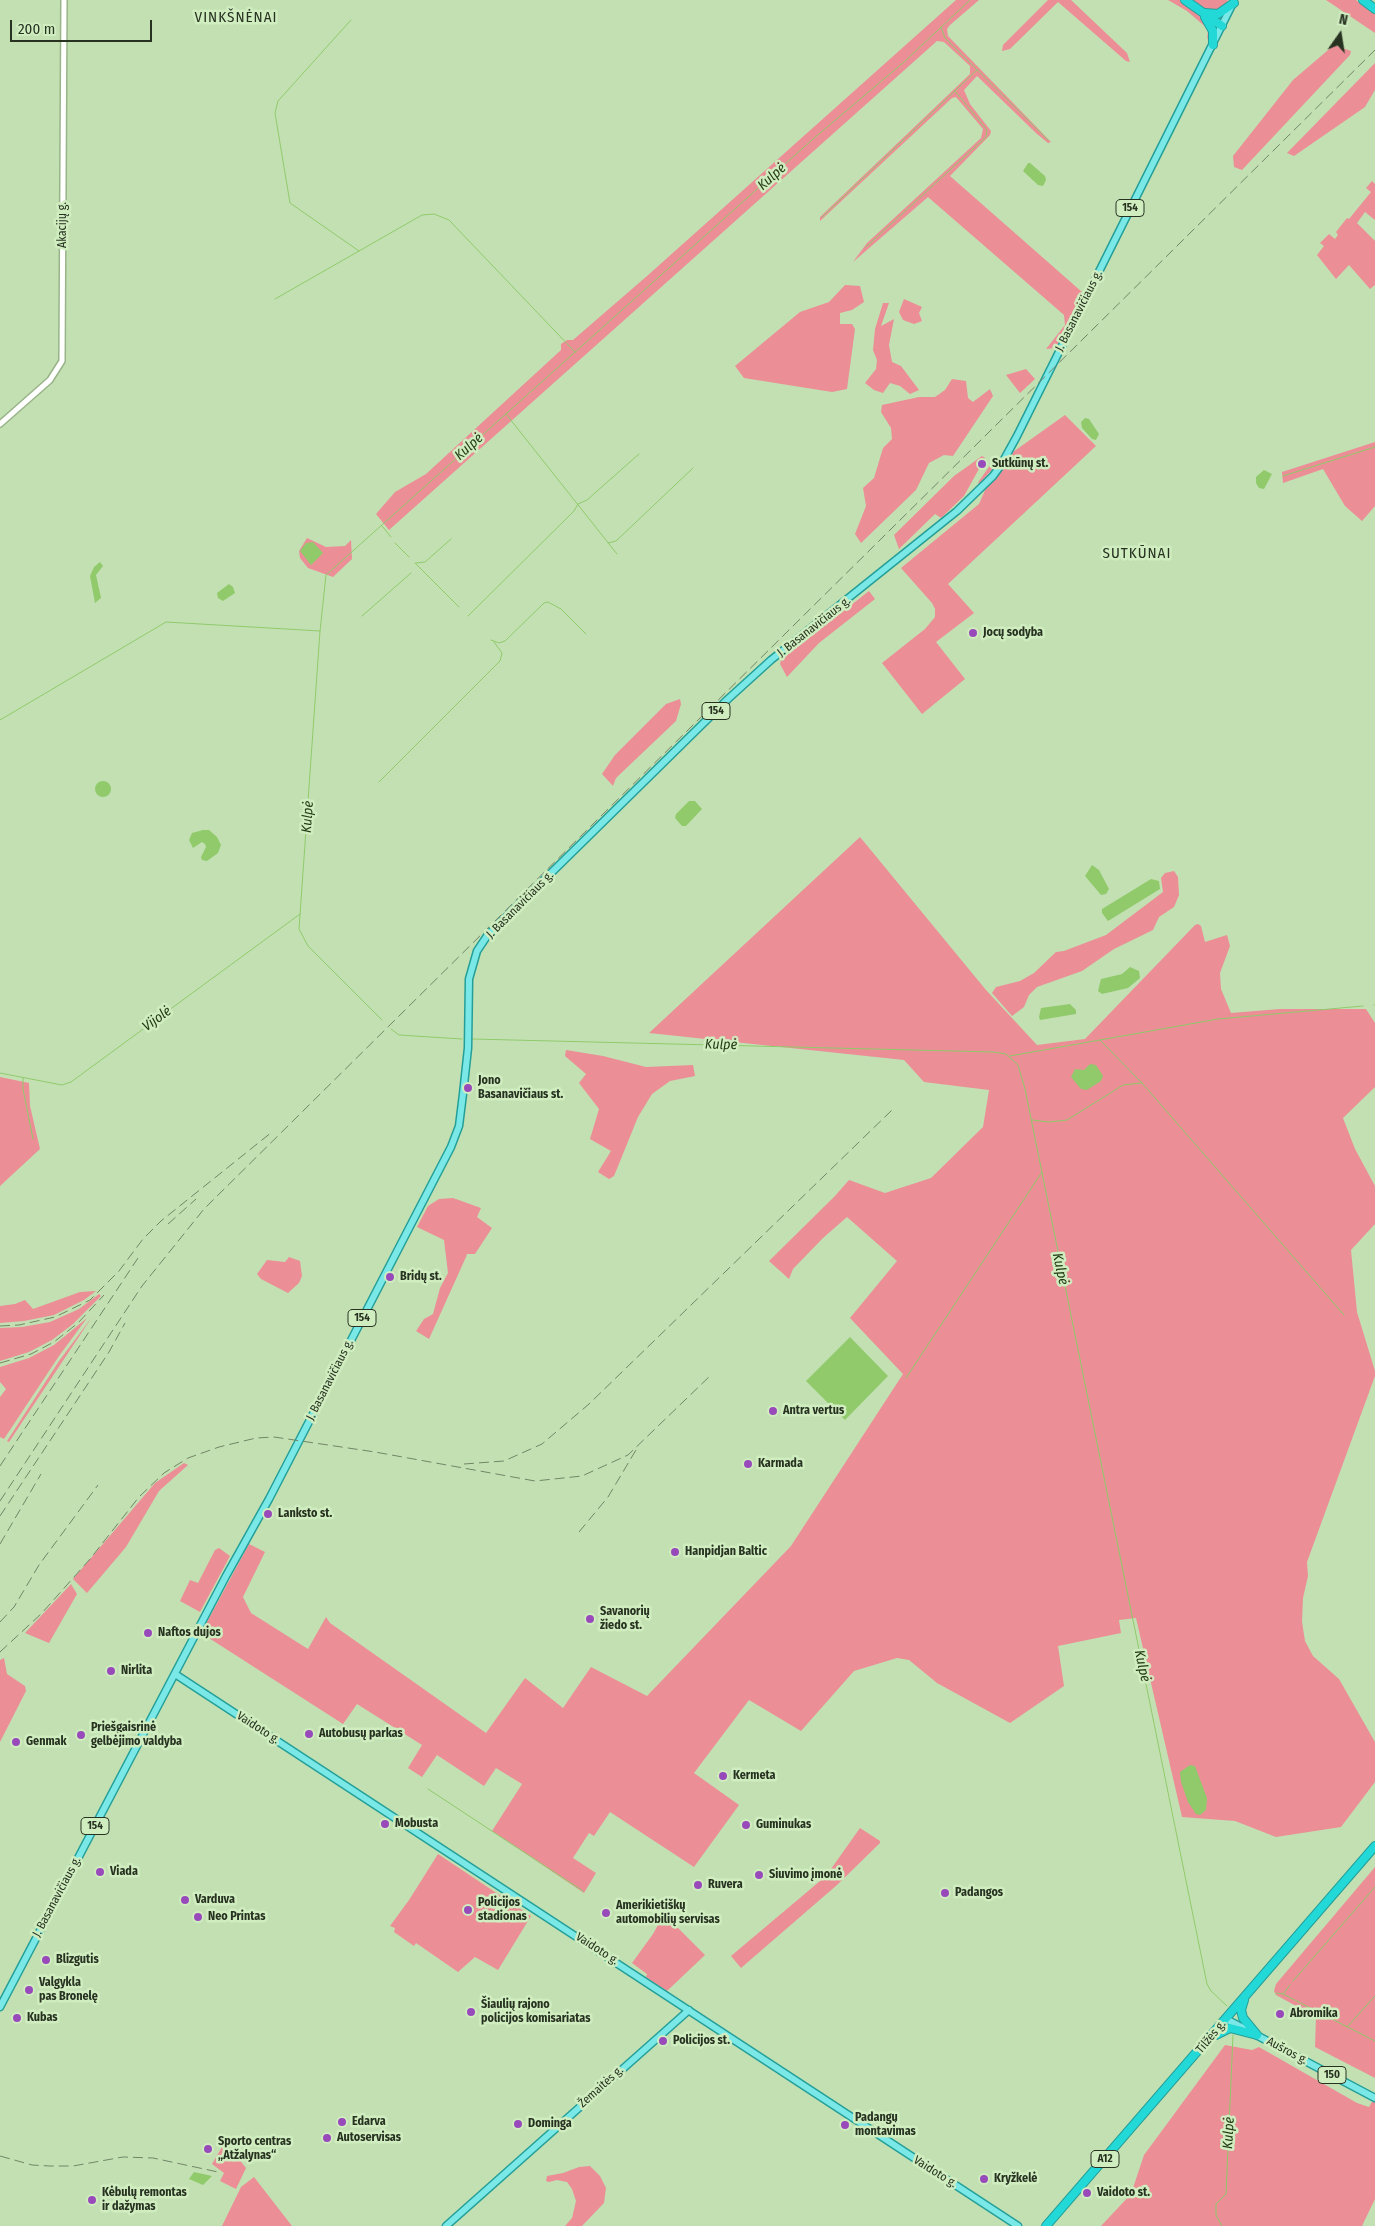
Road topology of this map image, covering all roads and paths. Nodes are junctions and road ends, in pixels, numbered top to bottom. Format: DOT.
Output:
graph roads {
  1 [pos="64,0"];
  2 [pos="1185,0"];
  3 [pos="1363,0"];
  4 [pos="1234,1"];
  5 [pos="1375,9"];
  6 [pos="1203,13"];
  7 [pos="1222,26"];
  8 [pos="1213,44"];
  9 [pos="0,424"];
  10 [pos="175,1674"];
  11 [pos="1375,1846"];
  12 [pos="1245,1998"];
  13 [pos="0,2007"];
  14 [pos="689,2010"];
  15 [pos="1226,2019"];
  16 [pos="1257,2035"];
  17 [pos="1211,2038"];
  18 [pos="1375,2098"];
  19 [pos="446,2226"];
  20 [pos="1018,2226"];
  21 [pos="1046,2226"];
  1 -- 9 [label="street, Akacijų g."];
  2 -- 6 [label="highway"];
  3 -- 5 [label="highway"];
  4 -- 6 [label="highway"];
  4 -- 7 [label="main road, J. Basanavičiaus g. / 154"];
  6 -- 7 [label="highway"];
  6 -- 8 [label="highway"];
  7 -- 8 [label="main road, J. Basanavičiaus g. / 154"];
  8 -- 10 [label="main road, J. Basanavičiaus g. / 154"];
  10 -- 13 [label="main road, J. Basanavičiaus g. / 154"];
  10 -- 14 [label="main road, Vaidoto g."];
  11 -- 12 [label="highway, Tilžės g. / A12"];
  12 -- 15 [label="highway, Tilžės g. / A12"];
  12 -- 16 [label="highway"];
  14 -- 19 [label="main road, Žemaitės g."];
  14 -- 20 [label="main road, Vaidoto g."];
  15 -- 16 [label="main road, Aušros g. / 150"];
  15 -- 17 [label="highway, Tilžės g. / A12"];
  16 -- 17 [label="highway"];
  16 -- 18 [label="main road, Aušros g. / 150"];
  17 -- 21 [label="highway, Tilžės g. / A12"];
}
